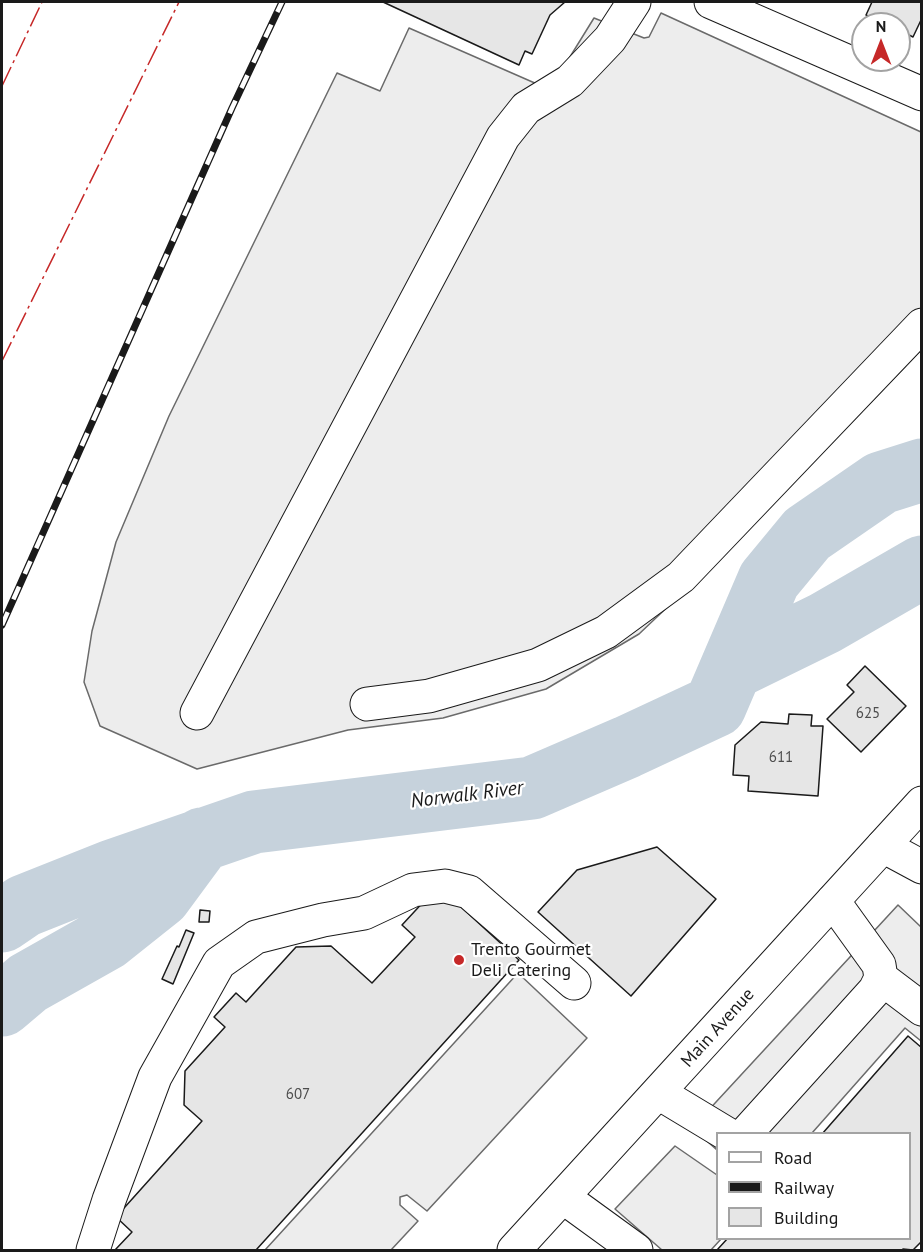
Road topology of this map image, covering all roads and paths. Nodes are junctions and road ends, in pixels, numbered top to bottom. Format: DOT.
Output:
graph roads {
  1 [pos="634,2"];
  2 [pos="711,2"];
  3 [pos="921,94"];
  4 [pos="921,325"];
  5 [pos="367,704"];
  6 [pos="196,713"];
  7 [pos="921,803"];
  8 [pos="883,846"];
  9 [pos="921,867"];
  10 [pos="833,901"];
  11 [pos="881,978"];
  12 [pos="574,983"];
  13 [pos="921,1009"];
  14 [pos="659,1093"];
  15 [pos="725,1132"];
  16 [pos="747,1132"];
  17 [pos="563,1197"];
  18 [pos="93,1251"];
  19 [pos="514,1251"];
  20 [pos="636,1251"];
  1 -- 6 [label="main road"];
  2 -- 3 [label="main road"];
  4 -- 5 [label="main road"];
  7 -- 8 [label="main road, Main Avenue"];
  8 -- 9 [label="main road"];
  8 -- 10 [label="main road, Main Avenue"];
  10 -- 11 [label="main road"];
  10 -- 14 [label="main road, Main Avenue"];
  11 -- 13 [label="main road"];
  11 -- 16 [label="main road"];
  12 -- 18 [label="main road"];
  14 -- 15 [label="main road"];
  14 -- 17 [label="main road, Main Avenue"];
  17 -- 19 [label="main road, Main Avenue"];
  17 -- 20 [label="main road"];
}
